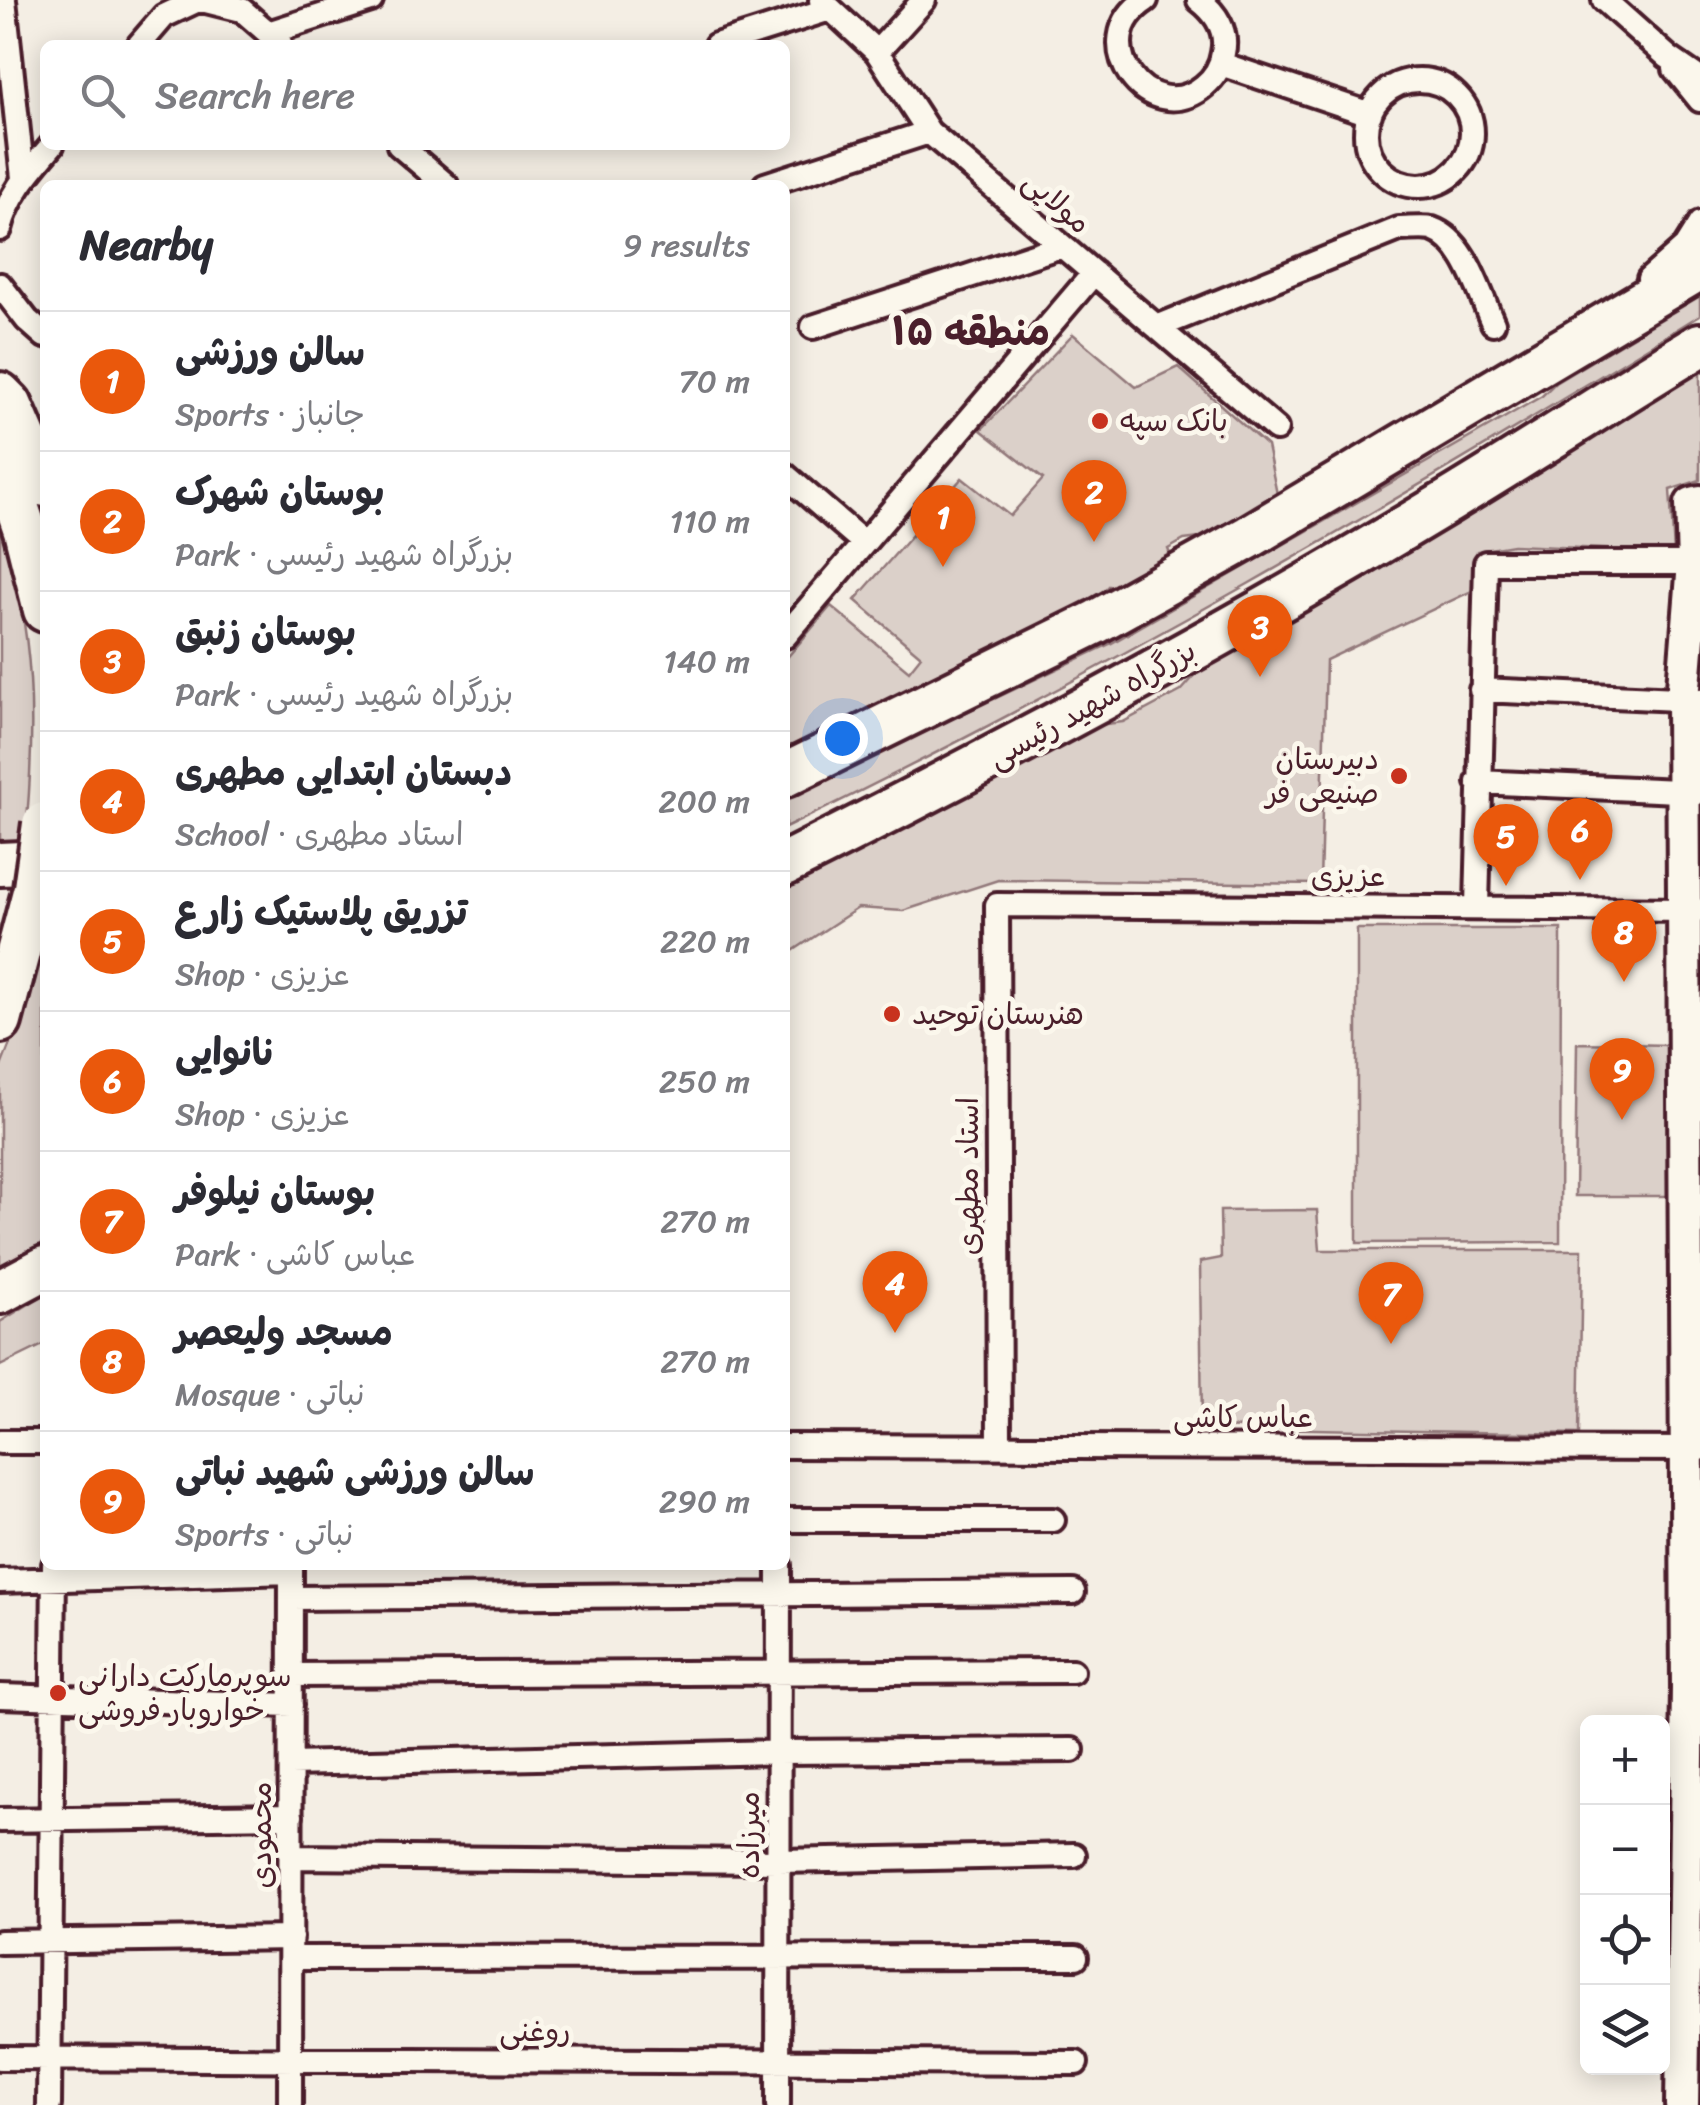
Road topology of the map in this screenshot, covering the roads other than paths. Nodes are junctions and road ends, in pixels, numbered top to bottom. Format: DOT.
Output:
graph roads {
  1 [pos="4,0"];
  2 [pos="200,0"];
  3 [pos="371,0"];
  4 [pos="924,0"];
  5 [pos="1146,0"];
  6 [pos="1199,0"];
  7 [pos="1604,0"];
  8 [pos="826,4"];
  9 [pos="275,39"];
  10 [pos="143,40"];
  11 [pos="729,40"];
  12 [pos="877,52"];
  13 [pos="1668,57"];
  14 [pos="1222,64"];
  15 [pos="1700,78"];
  16 [pos="1700,100"];
  17 [pos="1370,114"];
  18 [pos="929,132"];
  19 [pos="48,150"];
  20 [pos="405,150"];
  21 [pos="23,178"];
  22 [pos="433,180"];
  23 [pos="780,180"];
  24 [pos="1700,223"];
  25 [pos="0,229"];
  26 [pos="1062,246"];
  27 [pos="1700,268"];
  28 [pos="1094,273"];
  29 [pos="0,285"];
  30 [pos="1493,322"];
  31 [pos="813,327"];
  32 [pos="1156,327"];
  33 [pos="40,332"];
  34 [pos="1700,346"];
  35 [pos="1539,366"];
  36 [pos="0,394"];
  37 [pos="1276,429"];
  38 [pos="0,456"];
  39 [pos="40,473"];
  40 [pos="790,479"];
  41 [pos="1696,503"];
  42 [pos="864,543"];
  43 [pos="1697,563"];
  44 [pos="40,590"];
  45 [pos="790,630"];
  46 [pos="1482,690"];
  47 [pos="1692,699"];
  48 [pos="790,773"];
  49 [pos="1478,782"];
  50 [pos="1692,792"];
  51 [pos="790,862"];
  52 [pos="0,864"];
  53 [pos="40,875"];
  54 [pos="997,906"];
  55 [pos="1477,906"];
  56 [pos="1692,910"];
  57 [pos="0,1021"];
  58 [pos="40,1271"];
  59 [pos="0,1292"];
  60 [pos="0,1442"];
  61 [pos="40,1442"];
  62 [pos="790,1446"];
  63 [pos="1000,1446"];
  64 [pos="1693,1449"];
  65 [pos="790,1520"];
  66 [pos="1053,1520"];
  67 [pos="232,1570"];
  68 [pos="291,1570"];
  69 [pos="779,1570"];
  70 [pos="54,1573"];
  71 [pos="1694,1575"];
  72 [pos="0,1580"];
  73 [pos="1074,1592"];
  74 [pos="779,1594"];
  75 [pos="292,1598"];
  76 [pos="1072,1671"];
  77 [pos="779,1674"];
  78 [pos="291,1675"];
  79 [pos="1694,1688"];
  80 [pos="0,1696"];
  81 [pos="53,1696"];
  82 [pos="291,1705"];
  83 [pos="1072,1750"];
  84 [pos="779,1752"];
  85 [pos="291,1764"];
  86 [pos="1693,1785"];
  87 [pos="291,1816"];
  88 [pos="52,1819"];
  89 [pos="0,1820"];
  90 [pos="1074,1855"];
  91 [pos="291,1857"];
  92 [pos="779,1862"];
  93 [pos="1692,1901"];
  94 [pos="0,1942"];
  95 [pos="51,1943"];
  96 [pos="291,1948"];
  97 [pos="778,1957"];
  98 [pos="1076,1957"];
  99 [pos="1692,2000"];
  100 [pos="0,2058"];
  101 [pos="50,2058"];
  102 [pos="290,2059"];
  103 [pos="778,2063"];
  104 [pos="1076,2063"];
  105 [pos="50,2105"];
  106 [pos="290,2105"];
  107 [pos="778,2105"];
  108 [pos="1682,2105"];
  1 -- 21 [label="street"];
  2 -- 9 [label="street"];
  2 -- 10 [label="street"];
  3 -- 9 [label="street"];
  4 -- 12 [label="street"];
  5 -- 14 [label="street"];
  6 -- 14 [label="street"];
  7 -- 13 [label="street"];
  8 -- 11 [label="street"];
  8 -- 12 [label="street, مولايی"];
  12 -- 18 [label="street, مولايی"];
  13 -- 15 [label="street"];
  13 -- 16 [label="street"];
  14 -- 17 [label="street"];
  17 -- 17 [label="street"];
  18 -- 23 [label="street"];
  18 -- 26 [label="street, مولايی"];
  19 -- 21 [label="street"];
  20 -- 22 [label="street"];
  21 -- 25 [label="street"];
  24 -- 35 [label="street"];
  26 -- 28 [label="street, مولايی"];
  26 -- 31 [label="street"];
  27 -- 35 [label="highway"];
  28 -- 32 [label="street, مولايی"];
  28 -- 42 [label="street"];
  29 -- 33 [label="street"];
  30 -- 32 [label="street"];
  32 -- 37 [label="street, مولايی"];
  34 -- 51 [label="highway, بزرگراه شهید رئیسی"];
  35 -- 48 [label="highway"];
  36 -- 39 [label="highway"];
  38 -- 44 [label="highway"];
  40 -- 42 [label="street"];
  41 -- 43 [label="main road"];
  42 -- 45 [label="street"];
  43 -- 46 [label="street"];
  43 -- 47 [label="main road"];
  46 -- 47 [label="street"];
  46 -- 49 [label="street"];
  47 -- 50 [label="main road"];
  49 -- 50 [label="street"];
  49 -- 55 [label="street"];
  50 -- 56 [label="main road"];
  52 -- 53 [label="highway"];
  53 -- 57 [label="highway"];
  54 -- 55 [label="street, عزیزی"];
  54 -- 63 [label="street, استاد مطهری"];
  55 -- 56 [label="street, عزیزی"];
  56 -- 64 [label="main road"];
  58 -- 59 [label="highway"];
  60 -- 61 [label="street"];
  62 -- 63 [label="street, عباس کاشی"];
  63 -- 64 [label="street, عباس کاشی"];
  64 -- 71 [label="main road"];
  65 -- 66 [label="street"];
  67 -- 70 [label="street"];
  68 -- 75 [label="street, محمودی"];
  69 -- 74 [label="street, میرزاده"];
  70 -- 72 [label="street"];
  70 -- 81 [label="street"];
  71 -- 79 [label="main road"];
  73 -- 74 [label="street"];
  74 -- 75 [label="street"];
  74 -- 77 [label="street, میرزاده"];
  75 -- 78 [label="street, محمودی"];
  76 -- 77 [label="street"];
  77 -- 78 [label="street"];
  77 -- 84 [label="street, میرزاده"];
  78 -- 82 [label="street, محمودی"];
  79 -- 86 [label="main road"];
  80 -- 81 [label="street"];
  81 -- 82 [label="street"];
  81 -- 88 [label="street"];
  82 -- 85 [label="street, محمودی"];
  83 -- 84 [label="street"];
  84 -- 85 [label="street"];
  84 -- 92 [label="street, میرزاده"];
  85 -- 87 [label="street, محمودی"];
  86 -- 93 [label="main road"];
  87 -- 88 [label="street"];
  87 -- 91 [label="street, محمودی"];
  88 -- 89 [label="street"];
  88 -- 95 [label="street"];
  90 -- 92 [label="street"];
  91 -- 92 [label="street"];
  91 -- 96 [label="street, محمودی"];
  92 -- 97 [label="street, میرزاده"];
  93 -- 99 [label="main road"];
  94 -- 95 [label="street"];
  95 -- 96 [label="street"];
  95 -- 101 [label="street"];
  96 -- 97 [label="street"];
  96 -- 102 [label="street, محمودی"];
  97 -- 98 [label="street"];
  97 -- 103 [label="street, میرزاده"];
  99 -- 108 [label="main road"];
  100 -- 101 [label="street, روغنی"];
  101 -- 102 [label="street, روغنی"];
  101 -- 105 [label="street"];
  102 -- 103 [label="street, روغنی"];
  102 -- 106 [label="street, محمودی"];
  103 -- 104 [label="street, روغنی"];
  103 -- 107 [label="street, میرزاده"];
}
